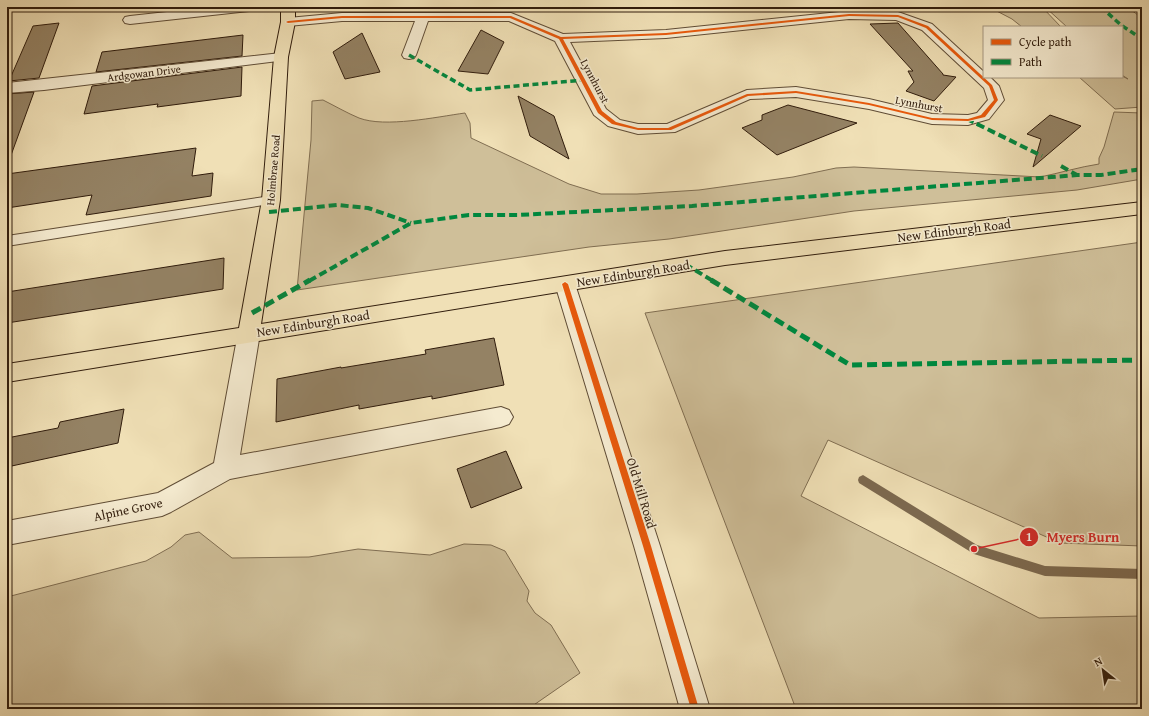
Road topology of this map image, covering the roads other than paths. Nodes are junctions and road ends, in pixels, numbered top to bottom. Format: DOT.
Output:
graph roads {
  1 [pos="249,7"];
  2 [pos="454,12"];
  3 [pos="288,15"];
  4 [pos="423,17"];
  5 [pos="130,20"];
  6 [pos="561,38"];
  7 [pos="409,55"];
  8 [pos="281,57"];
  9 [pos="983,78"];
  10 [pos="983,78"];
  11 [pos="7,88"];
  12 [pos="271,200"];
  13 [pos="1142,208"];
  14 [pos="7,241"];
  15 [pos="565,284"];
  16 [pos="249,333"];
  17 [pos="7,372"];
  18 [pos="501,417"];
  19 [pos="225,469"];
  20 [pos="7,533"];
  21 [pos="695,709"];
  1 -- 5 [label="street"];
  2 -- 4 [label="street, Lynnhurst"];
  2 -- 6 [label="street, Lynnhurst"];
  3 -- 4 [label="street, Lynnhurst"];
  3 -- 8 [label="main road, Holmbrae Road"];
  4 -- 7 [label="street"];
  6 -- 9 [label="street, Lynnhurst"];
  6 -- 10 [label="street, Lynnhurst"];
  8 -- 11 [label="street, Ardgowan Drive"];
  8 -- 12 [label="main road, Holmbrae Road"];
  12 -- 14 [label="lane"];
  12 -- 16 [label="main road, Holmbrae Road"];
  13 -- 15 [label="main road, New Edinburgh Road"];
  15 -- 16 [label="main road, New Edinburgh Road"];
  15 -- 21 [label="street, Old Mill Road"];
  16 -- 17 [label="main road, New Edinburgh Road"];
  16 -- 19 [label="street"];
  18 -- 19 [label="street, Alpine Grove"];
  19 -- 20 [label="street, Alpine Grove"];
}
